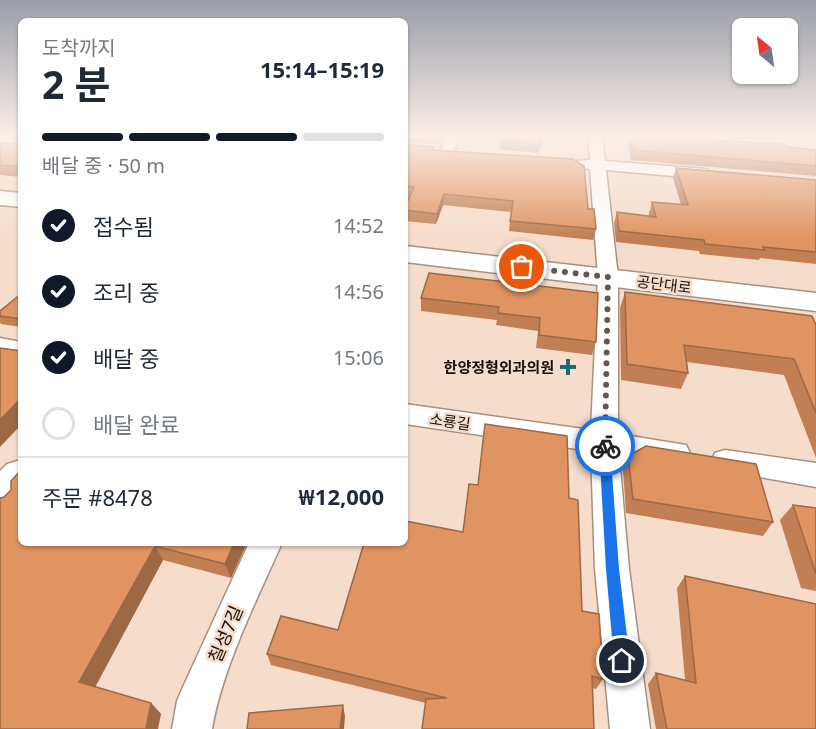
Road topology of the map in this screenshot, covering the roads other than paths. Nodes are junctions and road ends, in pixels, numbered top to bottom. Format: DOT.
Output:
graph roads {
  1 [pos="598,170"];
  2 [pos="656,170"];
  3 [pos="724,176"];
  4 [pos="0,198"];
  5 [pos="18,200"];
  6 [pos="0,208"];
  7 [pos="18,211"];
  8 [pos="408,242"];
  9 [pos="408,254"];
  10 [pos="607,271"];
  11 [pos="816,289"];
  12 [pos="816,302"];
  13 [pos="0,346"];
  14 [pos="18,349"];
  15 [pos="408,414"];
  16 [pos="604,442"];
  17 [pos="816,475"];
  18 [pos="18,479"];
  19 [pos="0,498"];
  20 [pos="264,546"];
  21 [pos="192,729"];
  22 [pos="630,729"];
  1 -- 10 [label="street"];
  2 -- 3 [label="street"];
  4 -- 5 [label="street"];
  6 -- 7 [label="street"];
  8 -- 10 [label="street, 공단대로"];
  9 -- 10 [label="street, 공단대로"];
  10 -- 11 [label="street, 공단대로"];
  10 -- 12 [label="street, 공단대로"];
  10 -- 16 [label="street"];
  13 -- 14 [label="street"];
  15 -- 16 [label="street, 소룡길"];
  16 -- 17 [label="street, 소룡길"];
  16 -- 22 [label="street"];
  18 -- 19 [label="street"];
  20 -- 21 [label="street, 칠성7길"];
}
